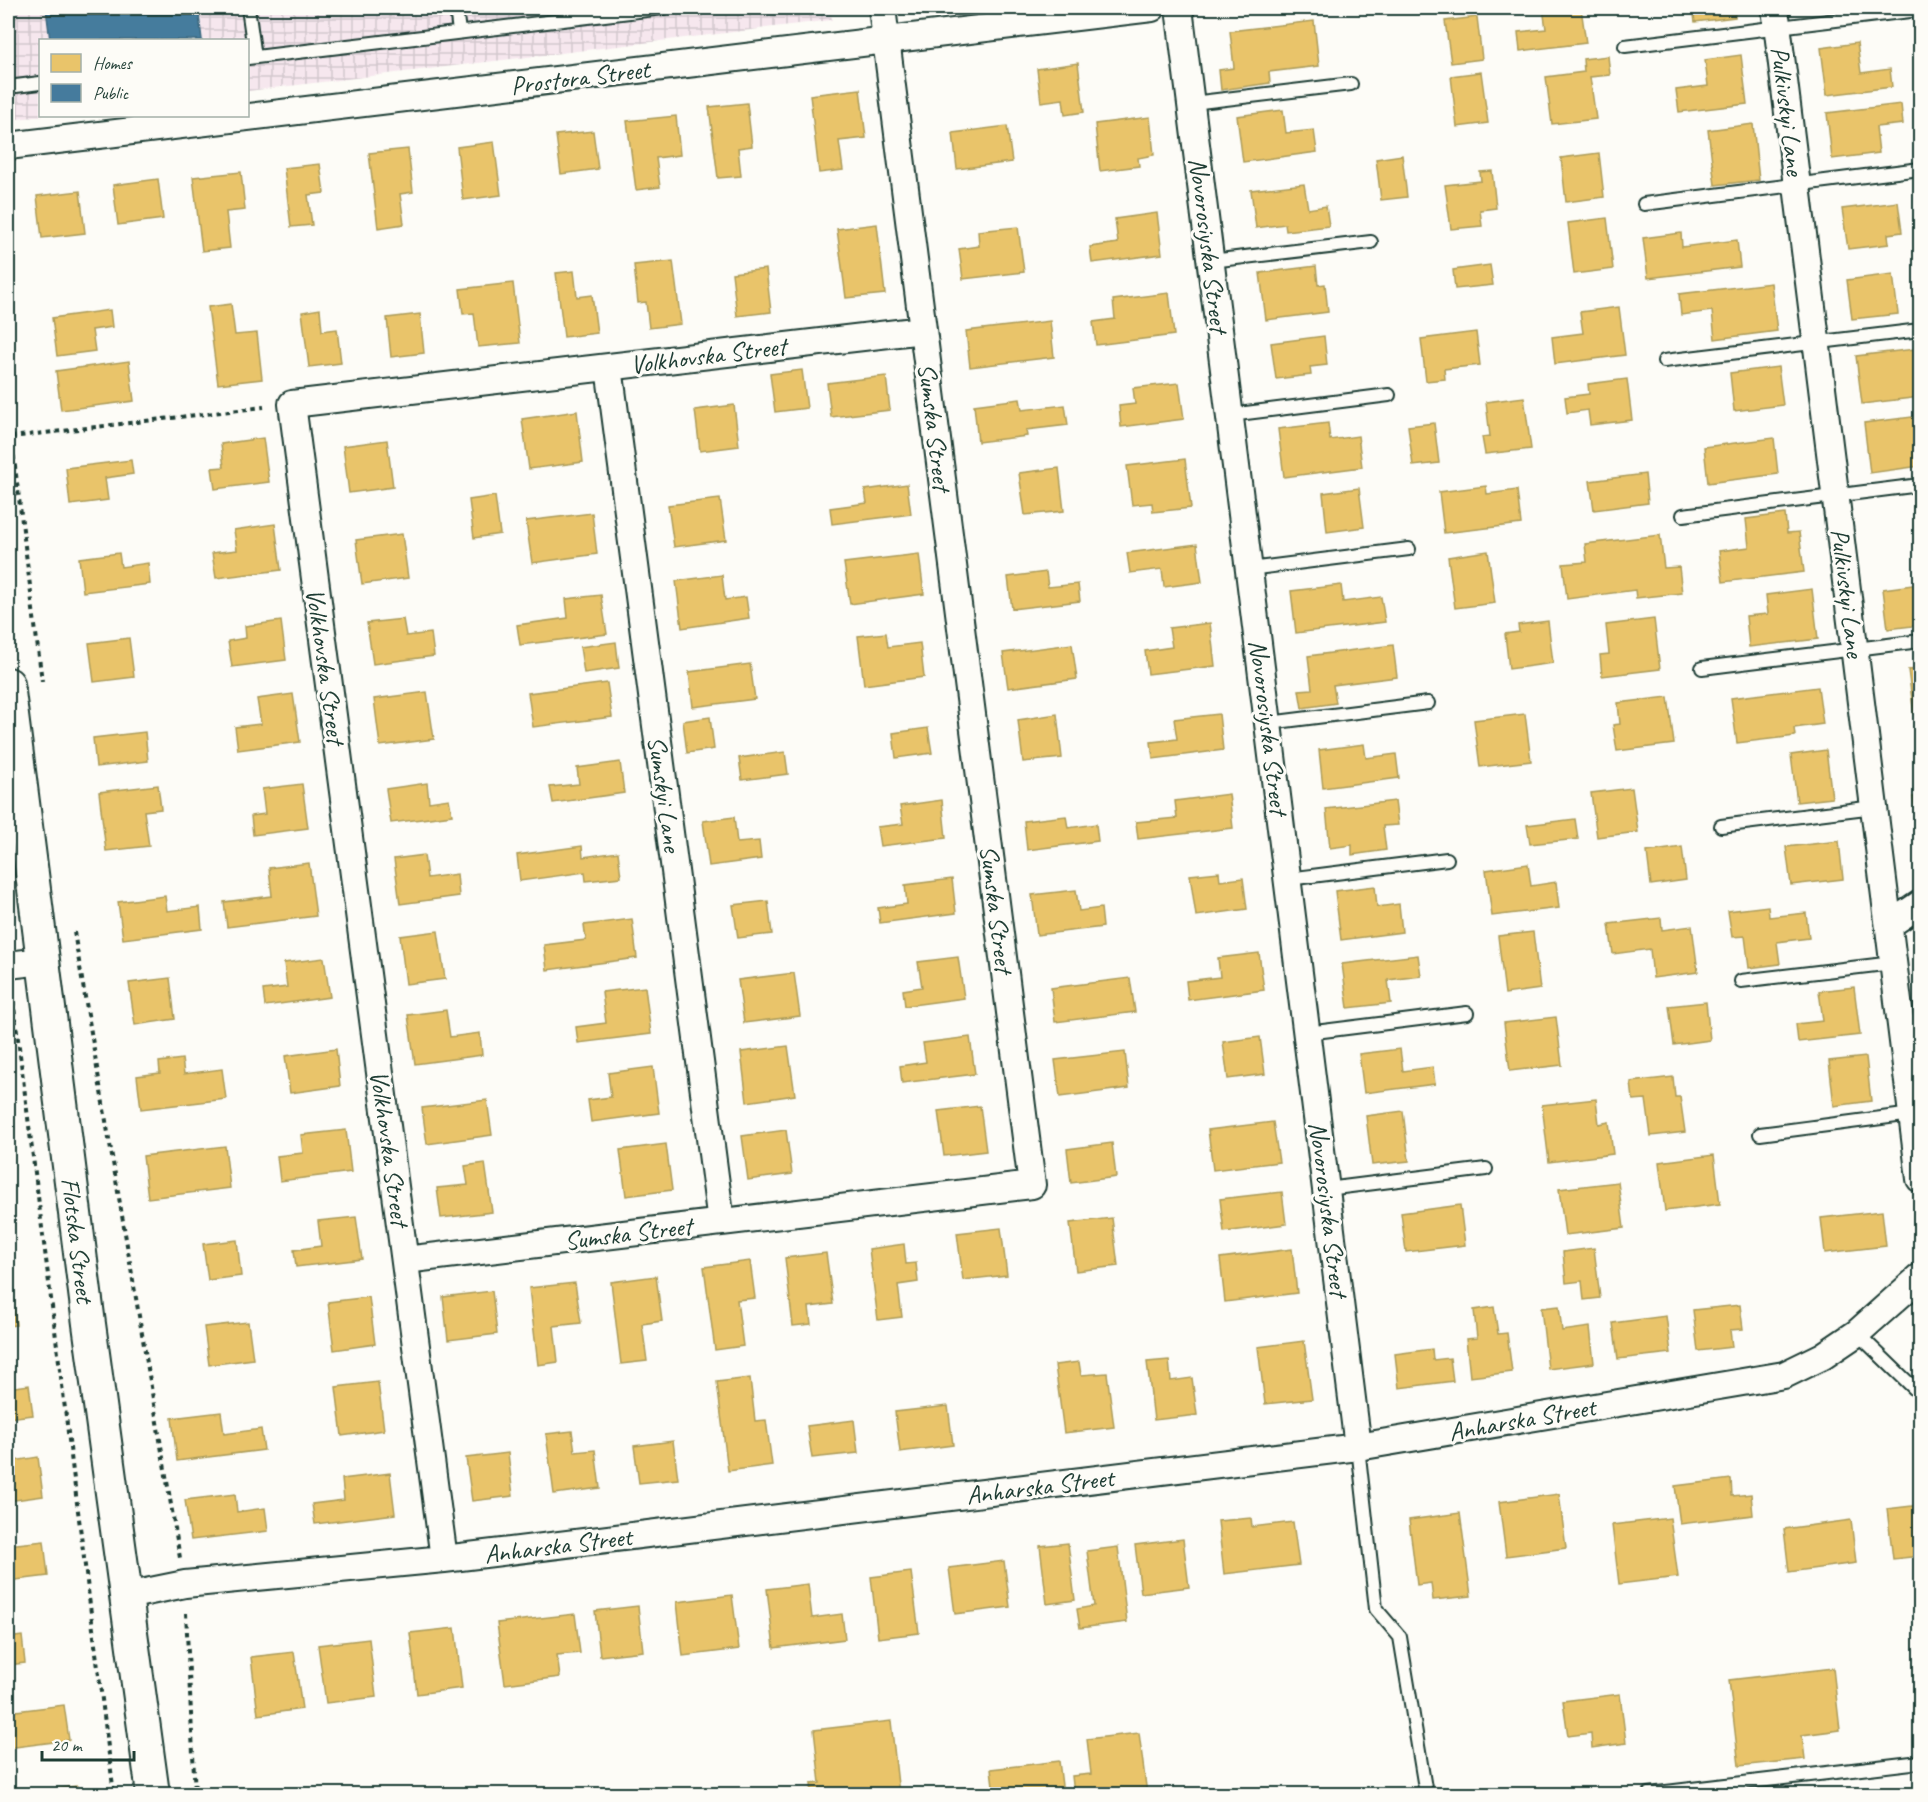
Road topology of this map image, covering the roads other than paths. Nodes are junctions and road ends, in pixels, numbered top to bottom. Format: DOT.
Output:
graph roads {
  1 [pos="248,8"];
  2 [pos="456,8"];
  3 [pos="663,8"];
  4 [pos="882,8"];
  5 [pos="1152,8"];
  6 [pos="1179,8"];
  7 [pos="1918,10"];
  8 [pos="1776,17"];
  9 [pos="459,32"];
  10 [pos="886,40"];
  11 [pos="1625,46"];
  12 [pos="251,58"];
  13 [pos="39,83"];
  14 [pos="1351,84"];
  15 [pos="8,87"];
  16 [pos="1192,104"];
  17 [pos="248,117"];
  18 [pos="249,117"];
  19 [pos="8,146"];
  20 [pos="1920,169"];
  21 [pos="1797,184"];
  22 [pos="1644,204"];
  23 [pos="1371,242"];
  24 [pos="1211,261"];
  25 [pos="923,330"];
  26 [pos="1920,330"];
  27 [pos="1816,343"];
  28 [pos="1664,362"];
  29 [pos="609,367"];
  30 [pos="1389,395"];
  31 [pos="1230,415"];
  32 [pos="1920,485"];
  33 [pos="1835,496"];
  34 [pos="1683,515"];
  35 [pos="1409,549"];
  36 [pos="1249,569"];
  37 [pos="1920,641"];
  38 [pos="1855,649"];
  39 [pos="1702,668"];
  40 [pos="8,684"];
  41 [pos="1428,703"];
  42 [pos="1269,723"];
  43 [pos="1874,807"];
  44 [pos="1722,826"];
  45 [pos="1448,859"];
  46 [pos="1288,879"];
  47 [pos="1920,904"];
  48 [pos="1889,925"];
  49 [pos="43,961"];
  50 [pos="1893,963"];
  51 [pos="8,965"];
  52 [pos="1741,981"];
  53 [pos="1467,1013"];
  54 [pos="1307,1033"];
  55 [pos="1912,1114"];
  56 [pos="1760,1134"];
  57 [pos="1486,1169"];
  58 [pos="1920,1179"];
  59 [pos="1327,1189"];
  60 [pos="722,1222"];
  61 [pos="405,1260"];
  62 [pos="1920,1277"];
  63 [pos="1857,1333"];
  64 [pos="1920,1394"];
  65 [pos="1358,1446"];
  66 [pos="444,1559"];
  67 [pos="126,1596"];
  68 [pos="1920,1762"];
  69 [pos="153,1794"];
  70 [pos="1426,1794"];
  71 [pos="1649,1794"];
  1 -- 12 [label="lane"];
  2 -- 9 [label="lane"];
  3 -- 9 [label="lane"];
  4 -- 10 [label="street, Sumska Street"];
  5 -- 10 [label="street, Prostora Street"];
  6 -- 16 [label="street, Novorosiyska Street"];
  7 -- 8 [label="lane"];
  8 -- 11 [label="lane"];
  8 -- 21 [label="street, Pulkivskyi Lane"];
  9 -- 12 [label="lane"];
  10 -- 18 [label="street, Prostora Street"];
  10 -- 25 [label="street, Sumska Street"];
  13 -- 15 [label="lane"];
  14 -- 16 [label="lane"];
  16 -- 24 [label="street, Novorosiyska Street"];
  17 -- 19 [label="street, Prostora Street"];
  20 -- 21 [label="lane"];
  21 -- 22 [label="lane"];
  21 -- 27 [label="street, Pulkivskyi Lane"];
  23 -- 24 [label="lane"];
  24 -- 31 [label="street, Novorosiyska Street"];
  25 -- 29 [label="street, Volkhovska Street"];
  25 -- 60 [label="street, Sumska Street"];
  26 -- 27 [label="lane"];
  27 -- 28 [label="lane"];
  27 -- 33 [label="street, Pulkivskyi Lane"];
  29 -- 60 [label="street, Sumskyi Lane"];
  29 -- 61 [label="street, Volkhovska Street"];
  30 -- 31 [label="lane"];
  31 -- 36 [label="street, Novorosiyska Street"];
  32 -- 33 [label="lane"];
  33 -- 34 [label="lane"];
  33 -- 38 [label="street, Pulkivskyi Lane"];
  35 -- 36 [label="lane"];
  36 -- 42 [label="street, Novorosiyska Street"];
  37 -- 38 [label="lane"];
  38 -- 39 [label="lane"];
  38 -- 43 [label="street, Pulkivskyi Lane"];
  40 -- 49 [label="street, Flotska Street"];
  41 -- 42 [label="lane"];
  42 -- 46 [label="street, Novorosiyska Street"];
  43 -- 44 [label="lane"];
  43 -- 48 [label="street, Pulkivskyi Lane"];
  45 -- 46 [label="lane"];
  46 -- 54 [label="street, Novorosiyska Street"];
  47 -- 48 [label="street"];
  48 -- 50 [label="street, Pulkivskyi Lane"];
  49 -- 51 [label="street"];
  49 -- 67 [label="street, Flotska Street"];
  50 -- 52 [label="lane"];
  50 -- 55 [label="street, Pulkivskyi Lane"];
  53 -- 54 [label="lane"];
  54 -- 59 [label="street, Novorosiyska Street"];
  55 -- 56 [label="lane"];
  55 -- 58 [label="street, Pulkivskyi Lane"];
  57 -- 59 [label="lane"];
  59 -- 65 [label="street, Novorosiyska Street"];
  60 -- 61 [label="street, Sumska Street"];
  61 -- 66 [label="street, Volkhovska Street"];
  62 -- 63 [label="street, Anharska Street"];
  63 -- 64 [label="lane"];
  63 -- 65 [label="street, Anharska Street"];
  65 -- 66 [label="street, Anharska Street"];
  65 -- 70 [label="lane"];
  66 -- 67 [label="street, Anharska Street"];
  67 -- 69 [label="street, Flotska Street"];
  68 -- 71 [label="lane"];
}
